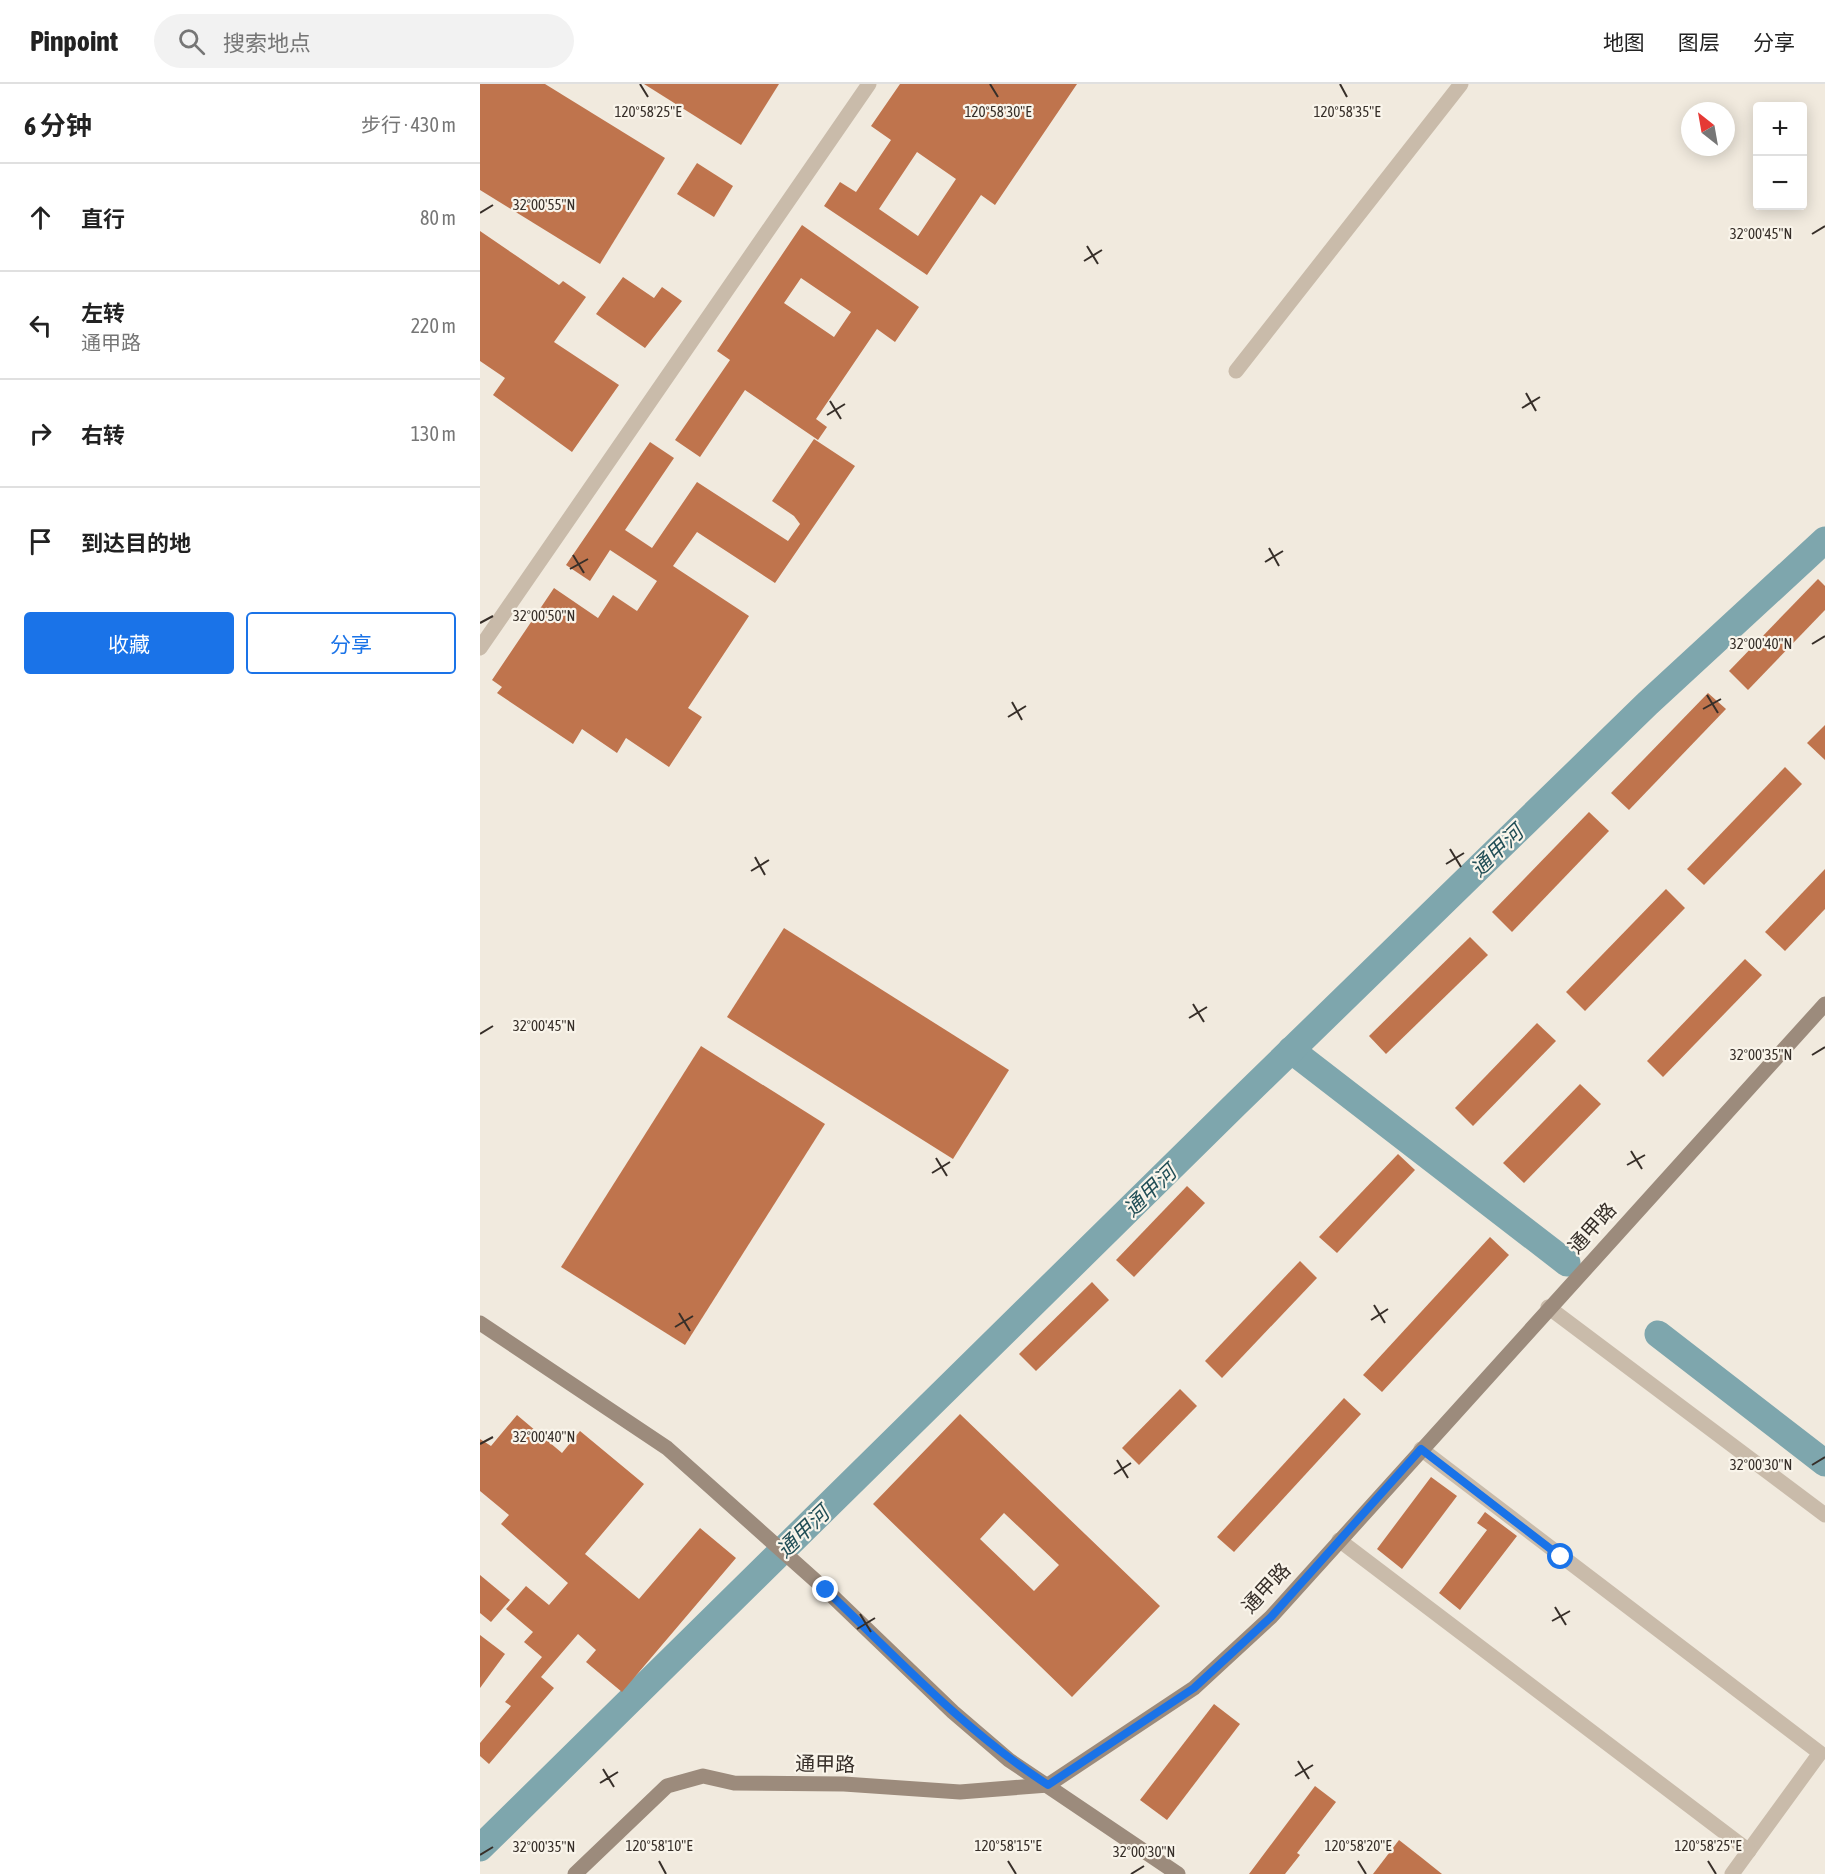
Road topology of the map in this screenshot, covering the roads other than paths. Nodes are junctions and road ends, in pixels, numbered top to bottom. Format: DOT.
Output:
graph roads {
  1 [pos="869,84"];
  2 [pos="1461,84"];
  3 [pos="1236,371"];
  4 [pos="480,648"];
  5 [pos="1825,1004"];
  6 [pos="1548,1307"];
  7 [pos="480,1323"];
  8 [pos="1421,1449"];
  9 [pos="1825,1515"];
  10 [pos="1339,1540"];
  11 [pos="1048,1785"];
  12 [pos="1749,1851"];
  13 [pos="575,1874"];
  14 [pos="1178,1874"];
  15 [pos="1732,1874"];
  1 -- 4 [label="street"];
  2 -- 3 [label="street"];
  5 -- 6 [label="street, 通甲路"];
  6 -- 8 [label="street, 通甲路"];
  6 -- 9 [label="street"];
  7 -- 11 [label="street"];
  8 -- 10 [label="street, 通甲路"];
  8 -- 12 [label="street"];
  10 -- 11 [label="street, 通甲路"];
  10 -- 12 [label="street"];
  11 -- 13 [label="street, 通甲路"];
  11 -- 14 [label="street"];
  12 -- 15 [label="street"];
}
